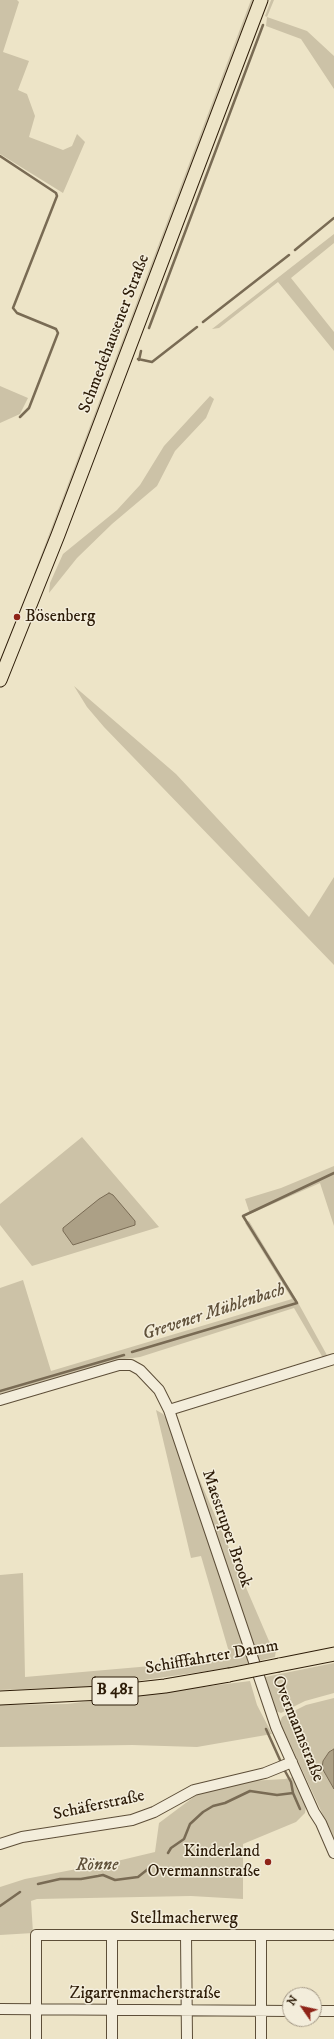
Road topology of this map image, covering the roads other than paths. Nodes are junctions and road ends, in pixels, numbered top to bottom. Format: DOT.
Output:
graph roads {
  1 [pos="261,0"];
  2 [pos="0,680"];
  3 [pos="334,1359"];
  4 [pos="0,1400"];
  5 [pos="169,1410"];
  6 [pos="334,1654"];
  7 [pos="252,1659"];
  8 [pos="0,1698"];
  9 [pos="292,1762"];
  10 [pos="0,1844"];
  11 [pos="334,1852"];
  12 [pos="112,1934"];
  13 [pos="186,1935"];
  14 [pos="261,1935"];
  15 [pos="332,1935"];
  16 [pos="0,2009"];
  17 [pos="36,2010"];
  18 [pos="186,2010"];
  19 [pos="112,2011"];
  20 [pos="261,2011"];
  21 [pos="282,2011"];
  22 [pos="322,2011"];
  23 [pos="334,2011"];
  24 [pos="36,2039"];
  25 [pos="112,2039"];
  26 [pos="187,2039"];
  27 [pos="261,2039"];
  1 -- 2 [label="main road, Schmedehausener Straße"];
  3 -- 5 [label="street"];
  4 -- 5 [label="street, Maestruper Brook"];
  5 -- 7 [label="street, Maestruper Brook"];
  6 -- 8 [label="main road, Schifffahrter Damm / B 481, bridge"];
  7 -- 9 [label="street, Overmannstraße"];
  9 -- 10 [label="street, Schäferstraße"];
  9 -- 11 [label="street, Overmannstraße"];
  12 -- 13 [label="street, Stellmacherweg"];
  12 -- 17 [label="street, Stellmacherweg"];
  12 -- 19 [label="street"];
  13 -- 14 [label="street, Stellmacherweg"];
  13 -- 18 [label="street"];
  14 -- 15 [label="street, Stellmacherweg"];
  14 -- 20 [label="street"];
  16 -- 17 [label="street, Zigarrenmacherstraße"];
  17 -- 19 [label="street, Zigarrenmacherstraße"];
  17 -- 24 [label="street"];
  18 -- 19 [label="street, Zigarrenmacherstraße"];
  18 -- 20 [label="street, Zigarrenmacherstraße"];
  18 -- 26 [label="street"];
  19 -- 25 [label="street"];
  20 -- 21 [label="street, Zigarrenmacherstraße"];
  20 -- 27 [label="street"];
  22 -- 23 [label="street"];
}
